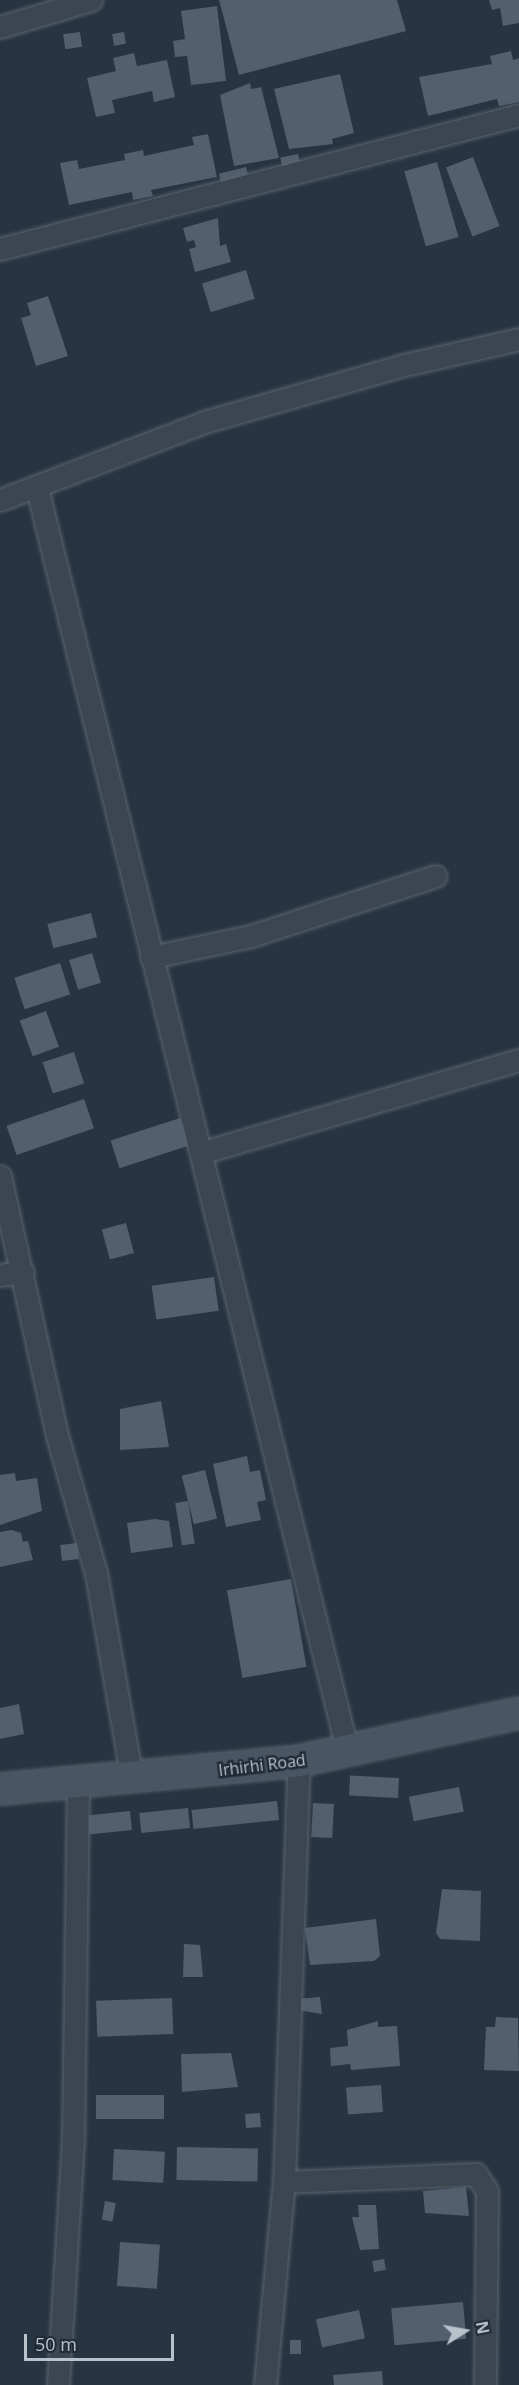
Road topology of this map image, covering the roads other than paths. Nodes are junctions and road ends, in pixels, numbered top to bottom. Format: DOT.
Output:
graph roads {
  1 [pos="92,0"];
  2 [pos="0,27"];
  3 [pos="519,115"];
  4 [pos="0,249"];
  5 [pos="519,339"];
  6 [pos="37,488"];
  7 [pos="0,500"];
  8 [pos="436,876"];
  9 [pos="151,957"];
  10 [pos="519,1060"];
  11 [pos="204,1152"];
  12 [pos="0,1176"];
  13 [pos="23,1272"];
  14 [pos="0,1275"];
  15 [pos="519,1713"];
  16 [pos="348,1754"];
  17 [pos="299,1761"];
  18 [pos="132,1780"];
  19 [pos="78,1782"];
  20 [pos="0,1790"];
  21 [pos="284,2182"];
  22 [pos="58,2385"];
  23 [pos="265,2385"];
  24 [pos="484,2385"];
  1 -- 2 [label="street"];
  3 -- 4 [label="street"];
  5 -- 6 [label="street"];
  6 -- 7 [label="street"];
  6 -- 9 [label="street"];
  8 -- 9 [label="street"];
  9 -- 11 [label="street"];
  10 -- 11 [label="street"];
  11 -- 16 [label="street"];
  12 -- 13 [label="street"];
  13 -- 14 [label="street"];
  13 -- 18 [label="street"];
  15 -- 16 [label="street, Irhirhi Road"];
  16 -- 17 [label="street, Irhirhi Road"];
  17 -- 18 [label="street, Irhirhi Road"];
  17 -- 21 [label="street"];
  18 -- 19 [label="street, Irhirhi Road"];
  19 -- 20 [label="street, Irhirhi Road"];
  19 -- 22 [label="street"];
  21 -- 23 [label="street"];
  21 -- 24 [label="street"];
}
